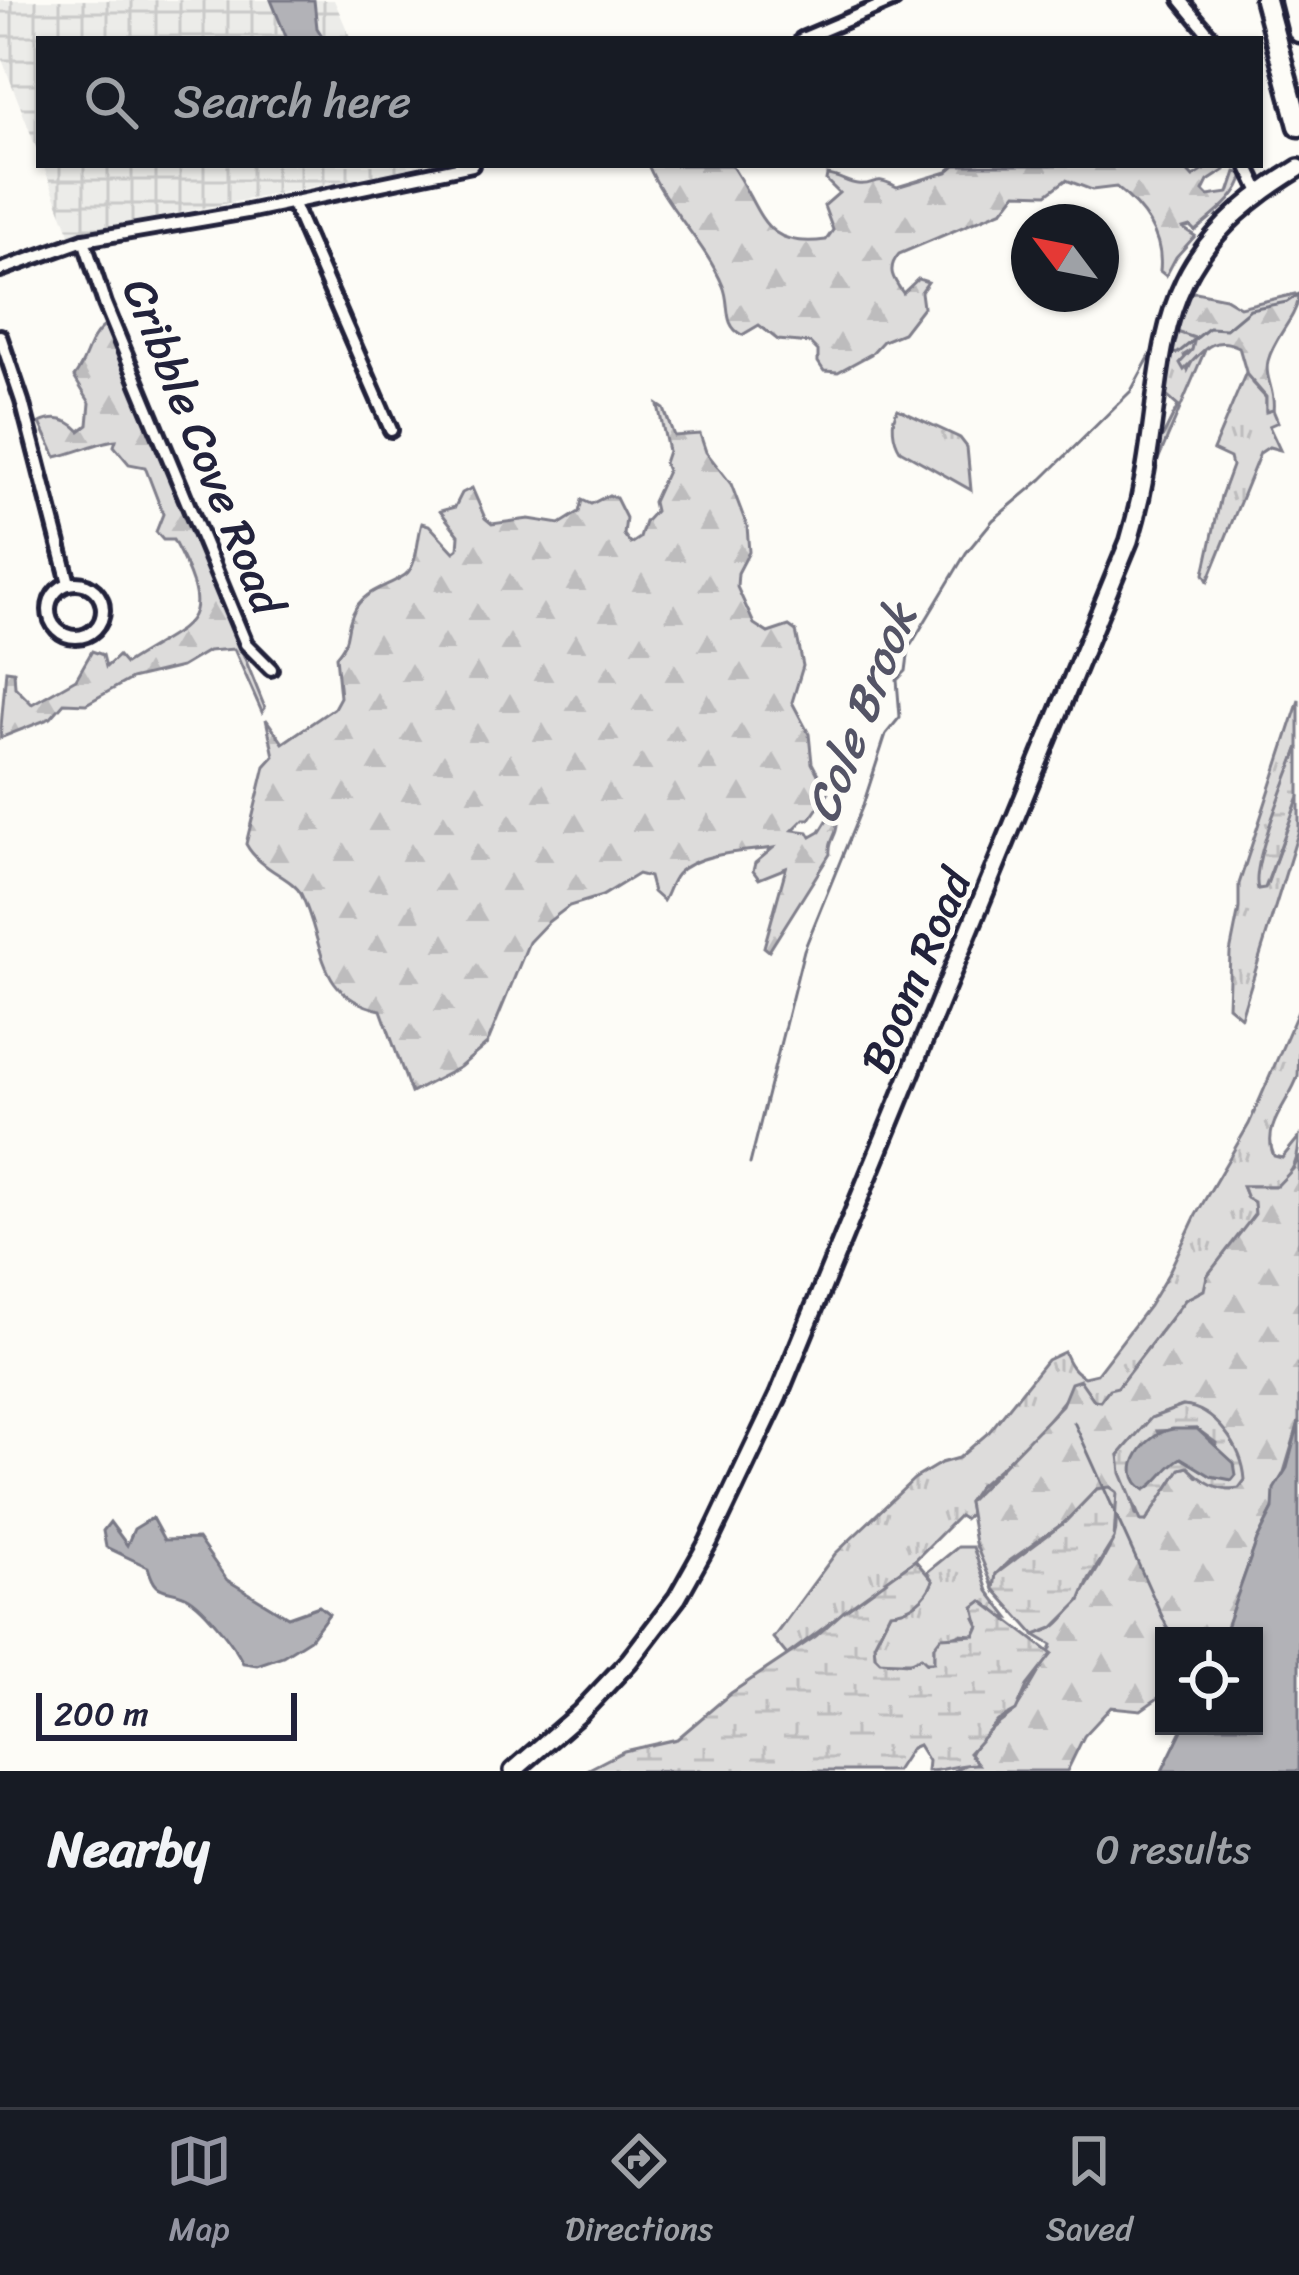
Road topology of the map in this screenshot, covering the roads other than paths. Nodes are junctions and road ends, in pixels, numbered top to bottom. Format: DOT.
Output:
graph roads {
  1 [pos="894,0"];
  2 [pos="1181,0"];
  3 [pos="1264,0"];
  4 [pos="1291,0"];
  5 [pos="1299,32"];
  6 [pos="809,36"];
  7 [pos="1211,36"];
  8 [pos="1299,126"];
  9 [pos="457,168"];
  10 [pos="1248,168"];
  11 [pos="1293,171"];
  12 [pos="1260,192"];
  13 [pos="292,202"];
  14 [pos="85,240"];
  15 [pos="0,270"];
  16 [pos="0,336"];
  17 [pos="391,430"];
  18 [pos="69,583"];
  19 [pos="272,669"];
  20 [pos="513,1771"];
  1 -- 6 [label="street"];
  2 -- 7 [label="street"];
  3 -- 8 [label="highway"];
  4 -- 5 [label="highway"];
  9 -- 13 [label="street"];
  10 -- 12 [label="street"];
  11 -- 12 [label="street, Boom Road"];
  12 -- 20 [label="street, Boom Road"];
  13 -- 14 [label="street"];
  13 -- 17 [label="street"];
  14 -- 15 [label="street"];
  14 -- 19 [label="street, Cribble Cove Road"];
  16 -- 18 [label="street"];
  18 -- 18 [label="street"];
}
